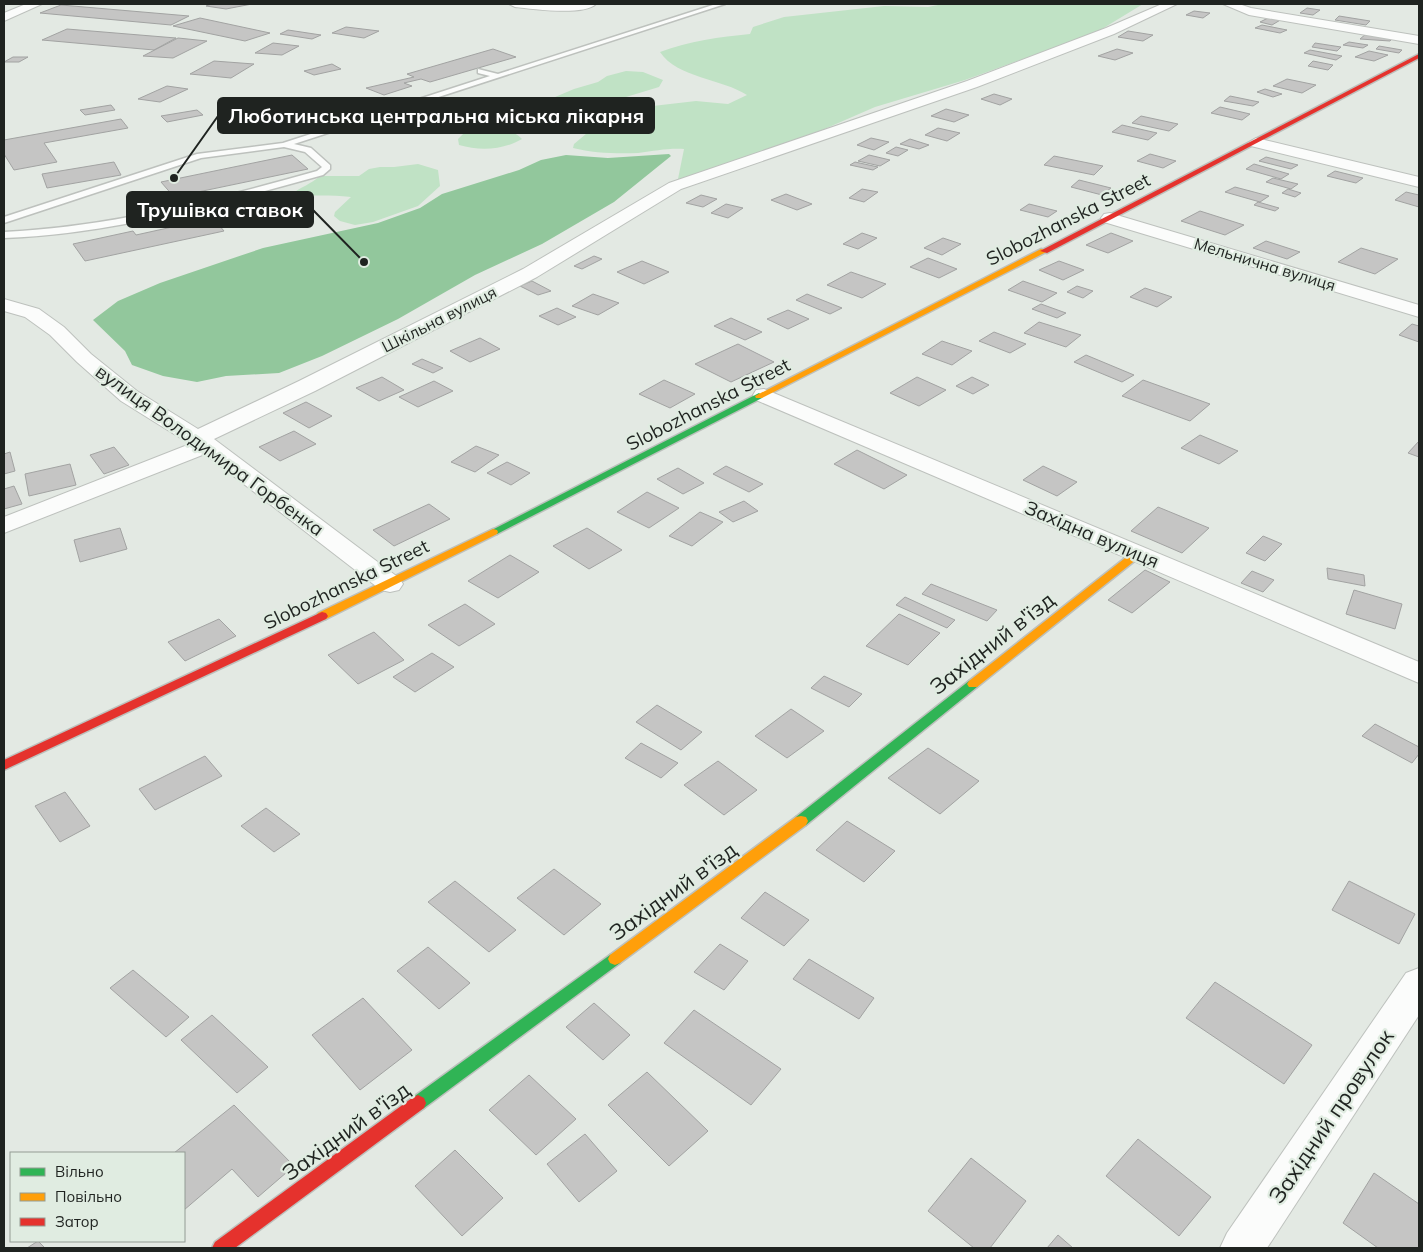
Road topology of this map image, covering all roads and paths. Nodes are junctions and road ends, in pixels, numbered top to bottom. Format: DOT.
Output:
graph roads {
  1 [pos="36,4"];
  2 [pos="515,4"];
  3 [pos="590,4"];
  4 [pos="722,4"];
  5 [pos="1171,4"];
  6 [pos="1218,4"];
  7 [pos="1234,4"];
  8 [pos="1249,11"];
  9 [pos="4,17"];
  10 [pos="1419,40"];
  11 [pos="1419,56"];
  12 [pos="481,71"];
  13 [pos="498,76"];
  14 [pos="1256,143"];
  15 [pos="284,145"];
  16 [pos="1419,182"];
  17 [pos="1110,218"];
  18 [pos="4,220"];
  19 [pos="4,235"];
  20 [pos="4,305"];
  21 [pos="1419,311"];
  22 [pos="764,395"];
  23 [pos="202,442"];
  24 [pos="4,526"];
  25 [pos="1138,553"];
  26 [pos="390,584"];
  27 [pos="1419,673"];
  28 [pos="4,765"];
  29 [pos="1419,984"];
  30 [pos="221,1248"];
  31 [pos="1242,1248"];
  1 -- 9 [label="street"];
  2 -- 3 [label="street"];
  4 -- 13 [label="lane"];
  5 -- 23 [label="street, Шкільна вулиця"];
  6 -- 8 [label="street"];
  7 -- 8 [label="street"];
  8 -- 10 [label="street"];
  11 -- 14 [label="street, Slobozhanska Street"];
  12 -- 13 [label="lane"];
  13 -- 15 [label="lane"];
  14 -- 16 [label="street"];
  14 -- 17 [label="street, Slobozhanska Street"];
  15 -- 18 [label="lane"];
  15 -- 19 [label="lane"];
  17 -- 21 [label="street, Мельнична вулиця"];
  17 -- 22 [label="street, Slobozhanska Street"];
  20 -- 23 [label="street, вулиця Володимира Горбенка"];
  22 -- 25 [label="street, Західна вулиця"];
  22 -- 26 [label="street, Slobozhanska Street"];
  23 -- 24 [label="street, Шкільна вулиця"];
  23 -- 26 [label="street, вулиця Володимира Горбенка"];
  25 -- 27 [label="street, Західна вулиця"];
  25 -- 30 [label="street, Західний в'їзд"];
  26 -- 28 [label="street, Slobozhanska Street"];
  29 -- 31 [label="street, Західний провулок"];
}
